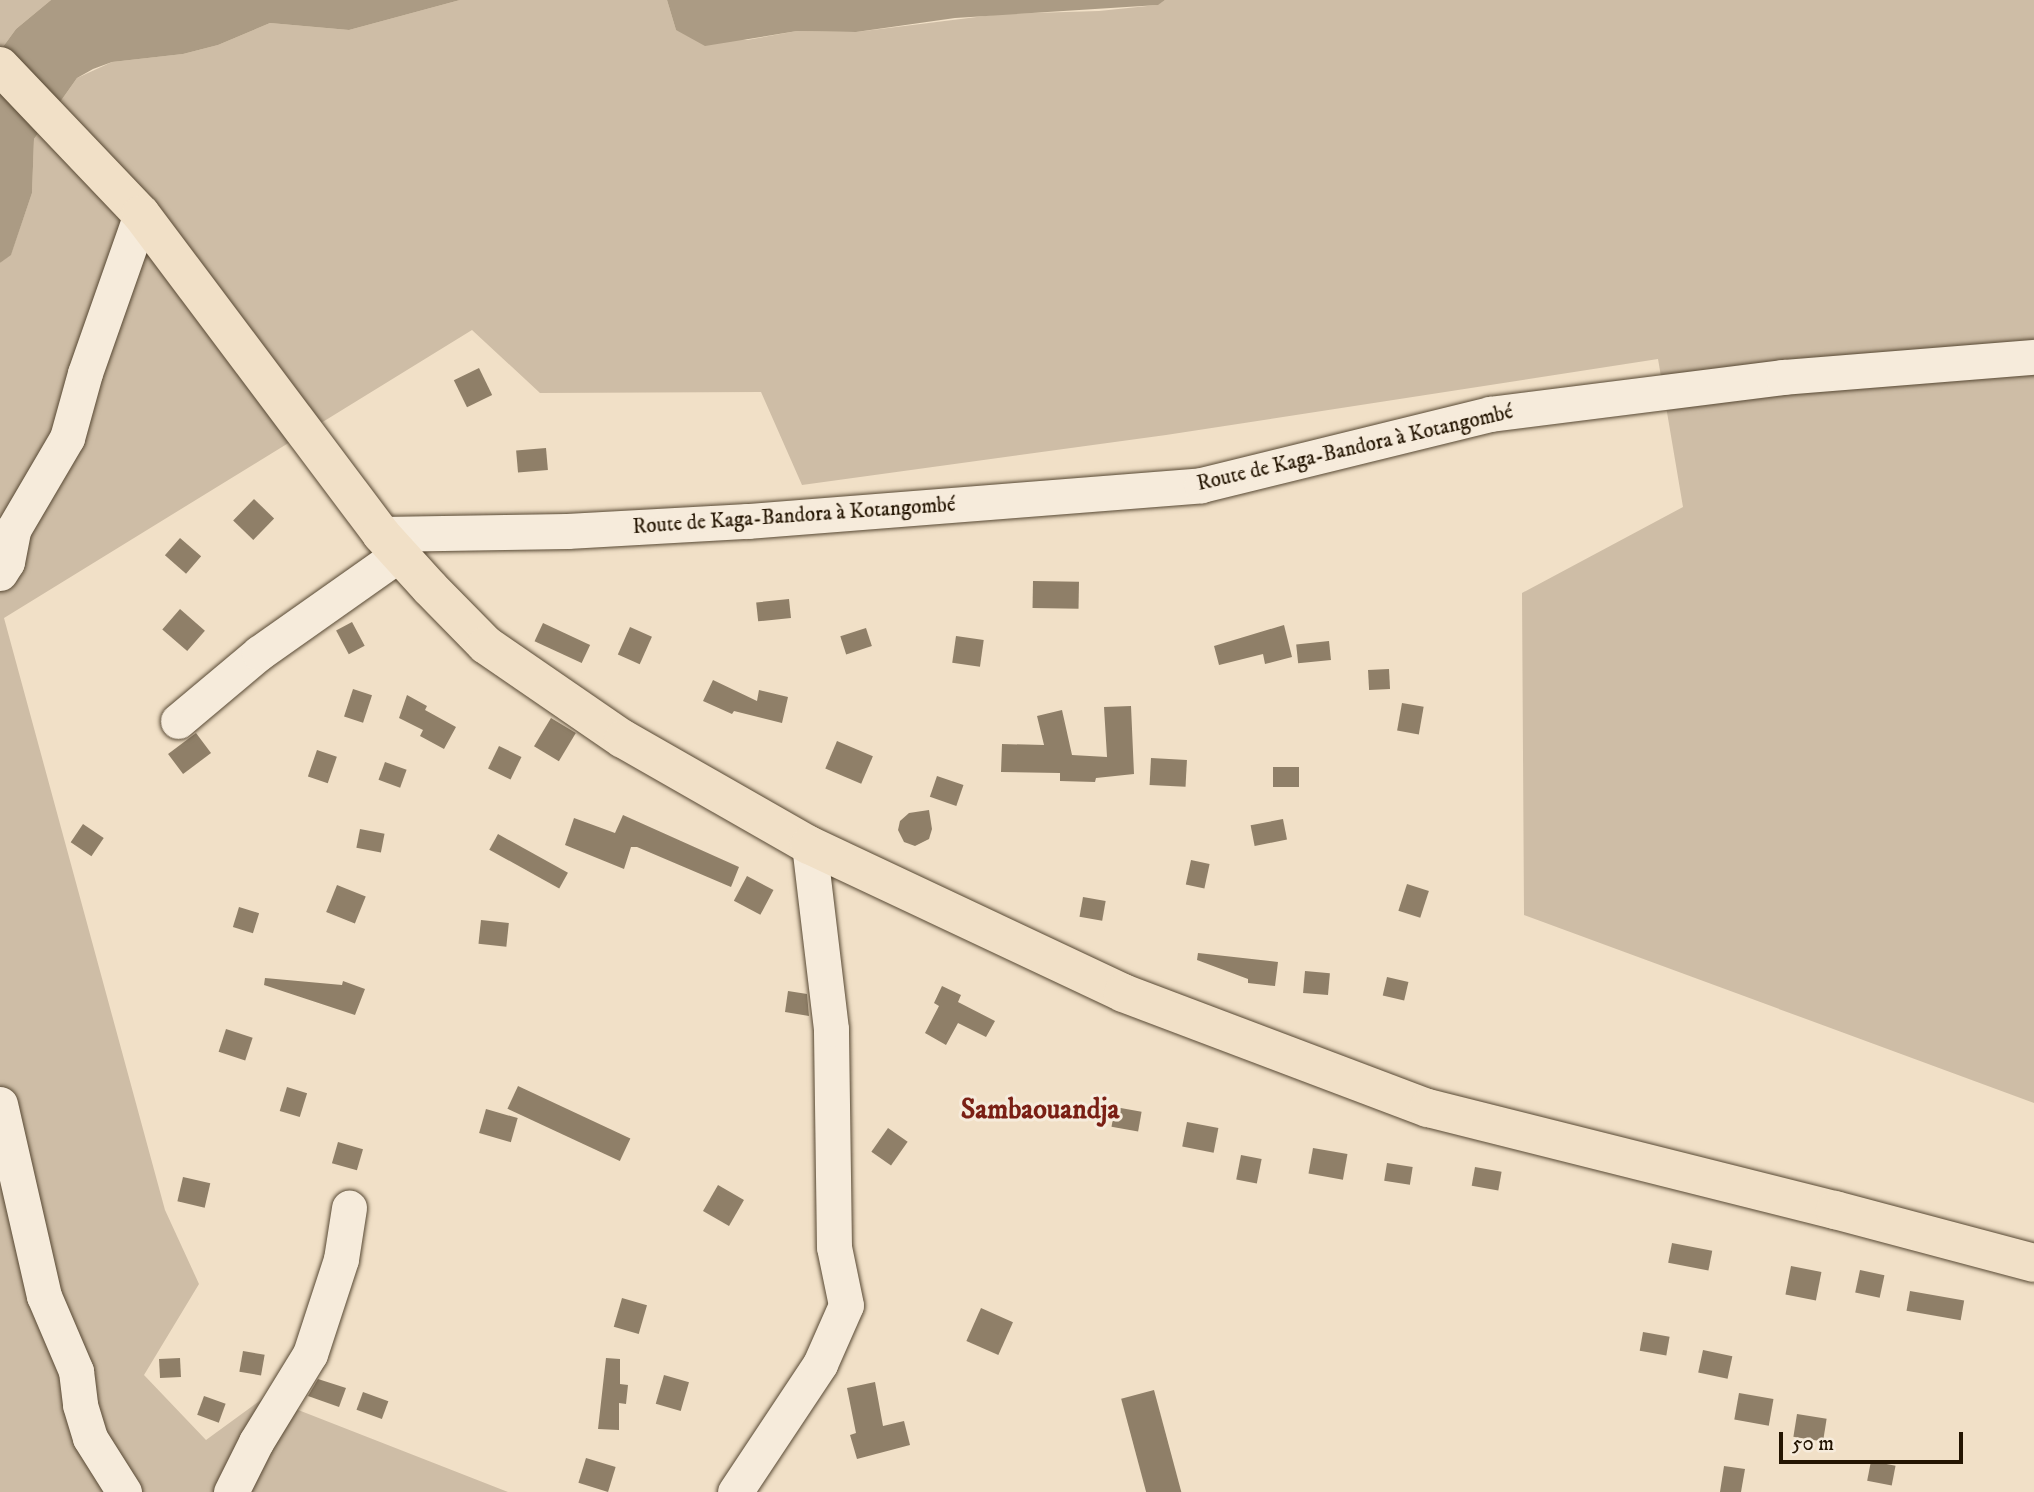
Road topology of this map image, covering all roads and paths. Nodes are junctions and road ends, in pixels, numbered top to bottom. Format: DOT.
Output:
graph roads {
  1 [pos="0,66"];
  2 [pos="141,214"];
  3 [pos="2034,357"];
  4 [pos="391,544"];
  5 [pos="0,573"];
  6 [pos="178,721"];
  7 [pos="809,845"];
  8 [pos="0,1104"];
  9 [pos="349,1208"];
  10 [pos="2034,1264"];
  11 [pos="124,1492"];
  12 [pos="231,1492"];
  13 [pos="735,1492"];
  1 -- 2 [label="main road"];
  2 -- 4 [label="main road"];
  2 -- 5 [label="street"];
  3 -- 4 [label="street, Route de Kaga-Bandora à Kotangombé"];
  4 -- 6 [label="street"];
  4 -- 7 [label="main road"];
  7 -- 10 [label="main road"];
  7 -- 13 [label="street"];
  8 -- 11 [label="street"];
  9 -- 12 [label="street"];
}
